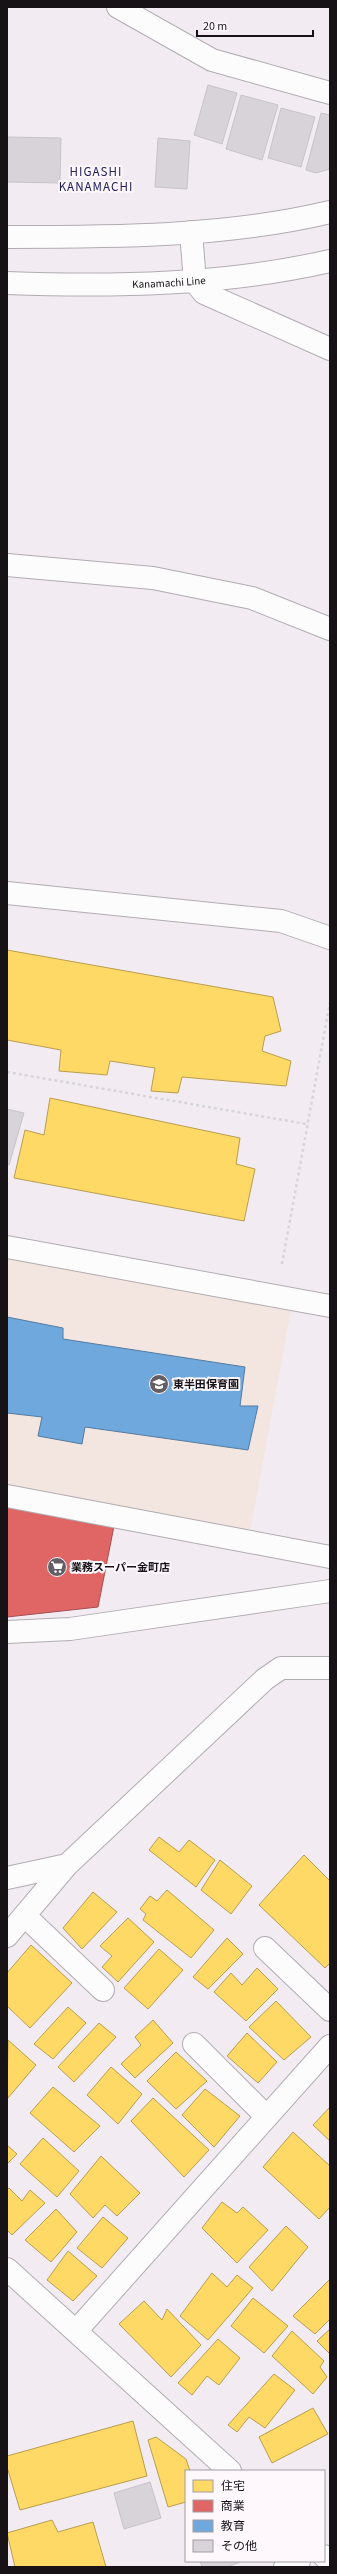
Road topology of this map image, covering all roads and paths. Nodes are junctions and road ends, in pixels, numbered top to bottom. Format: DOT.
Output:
graph roads {
  1 [pos="118,7"];
  2 [pos="330,94"];
  3 [pos="330,212"];
  4 [pos="191,232"];
  5 [pos="7,236"];
  6 [pos="330,261"];
  7 [pos="195,282"];
  8 [pos="7,283"];
  9 [pos="330,349"];
  10 [pos="7,565"];
  11 [pos="330,629"];
  12 [pos="7,892"];
  13 [pos="330,938"];
  14 [pos="330,1002"];
  15 [pos="7,1072"];
  16 [pos="306,1124"];
  17 [pos="7,1246"];
  18 [pos="276,1296"];
  19 [pos="330,1306"];
  20 [pos="7,1496"];
  21 [pos="330,1557"];
  22 [pos="330,1591"];
  23 [pos="7,1632"];
  24 [pos="330,1668"];
  25 [pos="67,1865"];
  26 [pos="7,1878"];
  27 [pos="25,1916"];
  28 [pos="7,1936"];
  29 [pos="264,1948"];
  30 [pos="103,1990"];
  31 [pos="330,2010"];
  32 [pos="194,2044"];
  33 [pos="330,2046"];
  34 [pos="267,2117"];
  35 [pos="7,2269"];
  36 [pos="76,2331"];
  37 [pos="229,2470"];
  38 [pos="297,2562"];
  39 [pos="285,2567"];
  1 -- 2 [label="street"];
  3 -- 4 [label="street"];
  4 -- 5 [label="street"];
  4 -- 7 [label="street"];
  6 -- 7 [label="street, Kanamachi Line"];
  7 -- 8 [label="street, Kanamachi Line"];
  7 -- 9 [label="street"];
  10 -- 11 [label="street"];
  12 -- 13 [label="street"];
  14 -- 16 [label="path"];
  15 -- 16 [label="path"];
  16 -- 18 [label="path"];
  17 -- 18 [label="street"];
  18 -- 19 [label="street"];
  20 -- 21 [label="street"];
  22 -- 23 [label="street"];
  24 -- 25 [label="street"];
  25 -- 26 [label="street"];
  25 -- 27 [label="street"];
  27 -- 28 [label="street"];
  27 -- 30 [label="street"];
  29 -- 31 [label="street"];
  32 -- 34 [label="street"];
  33 -- 34 [label="street"];
  34 -- 36 [label="street"];
  35 -- 36 [label="street"];
  36 -- 37 [label="street"];
  38 -- 39 [label="street"];
}
